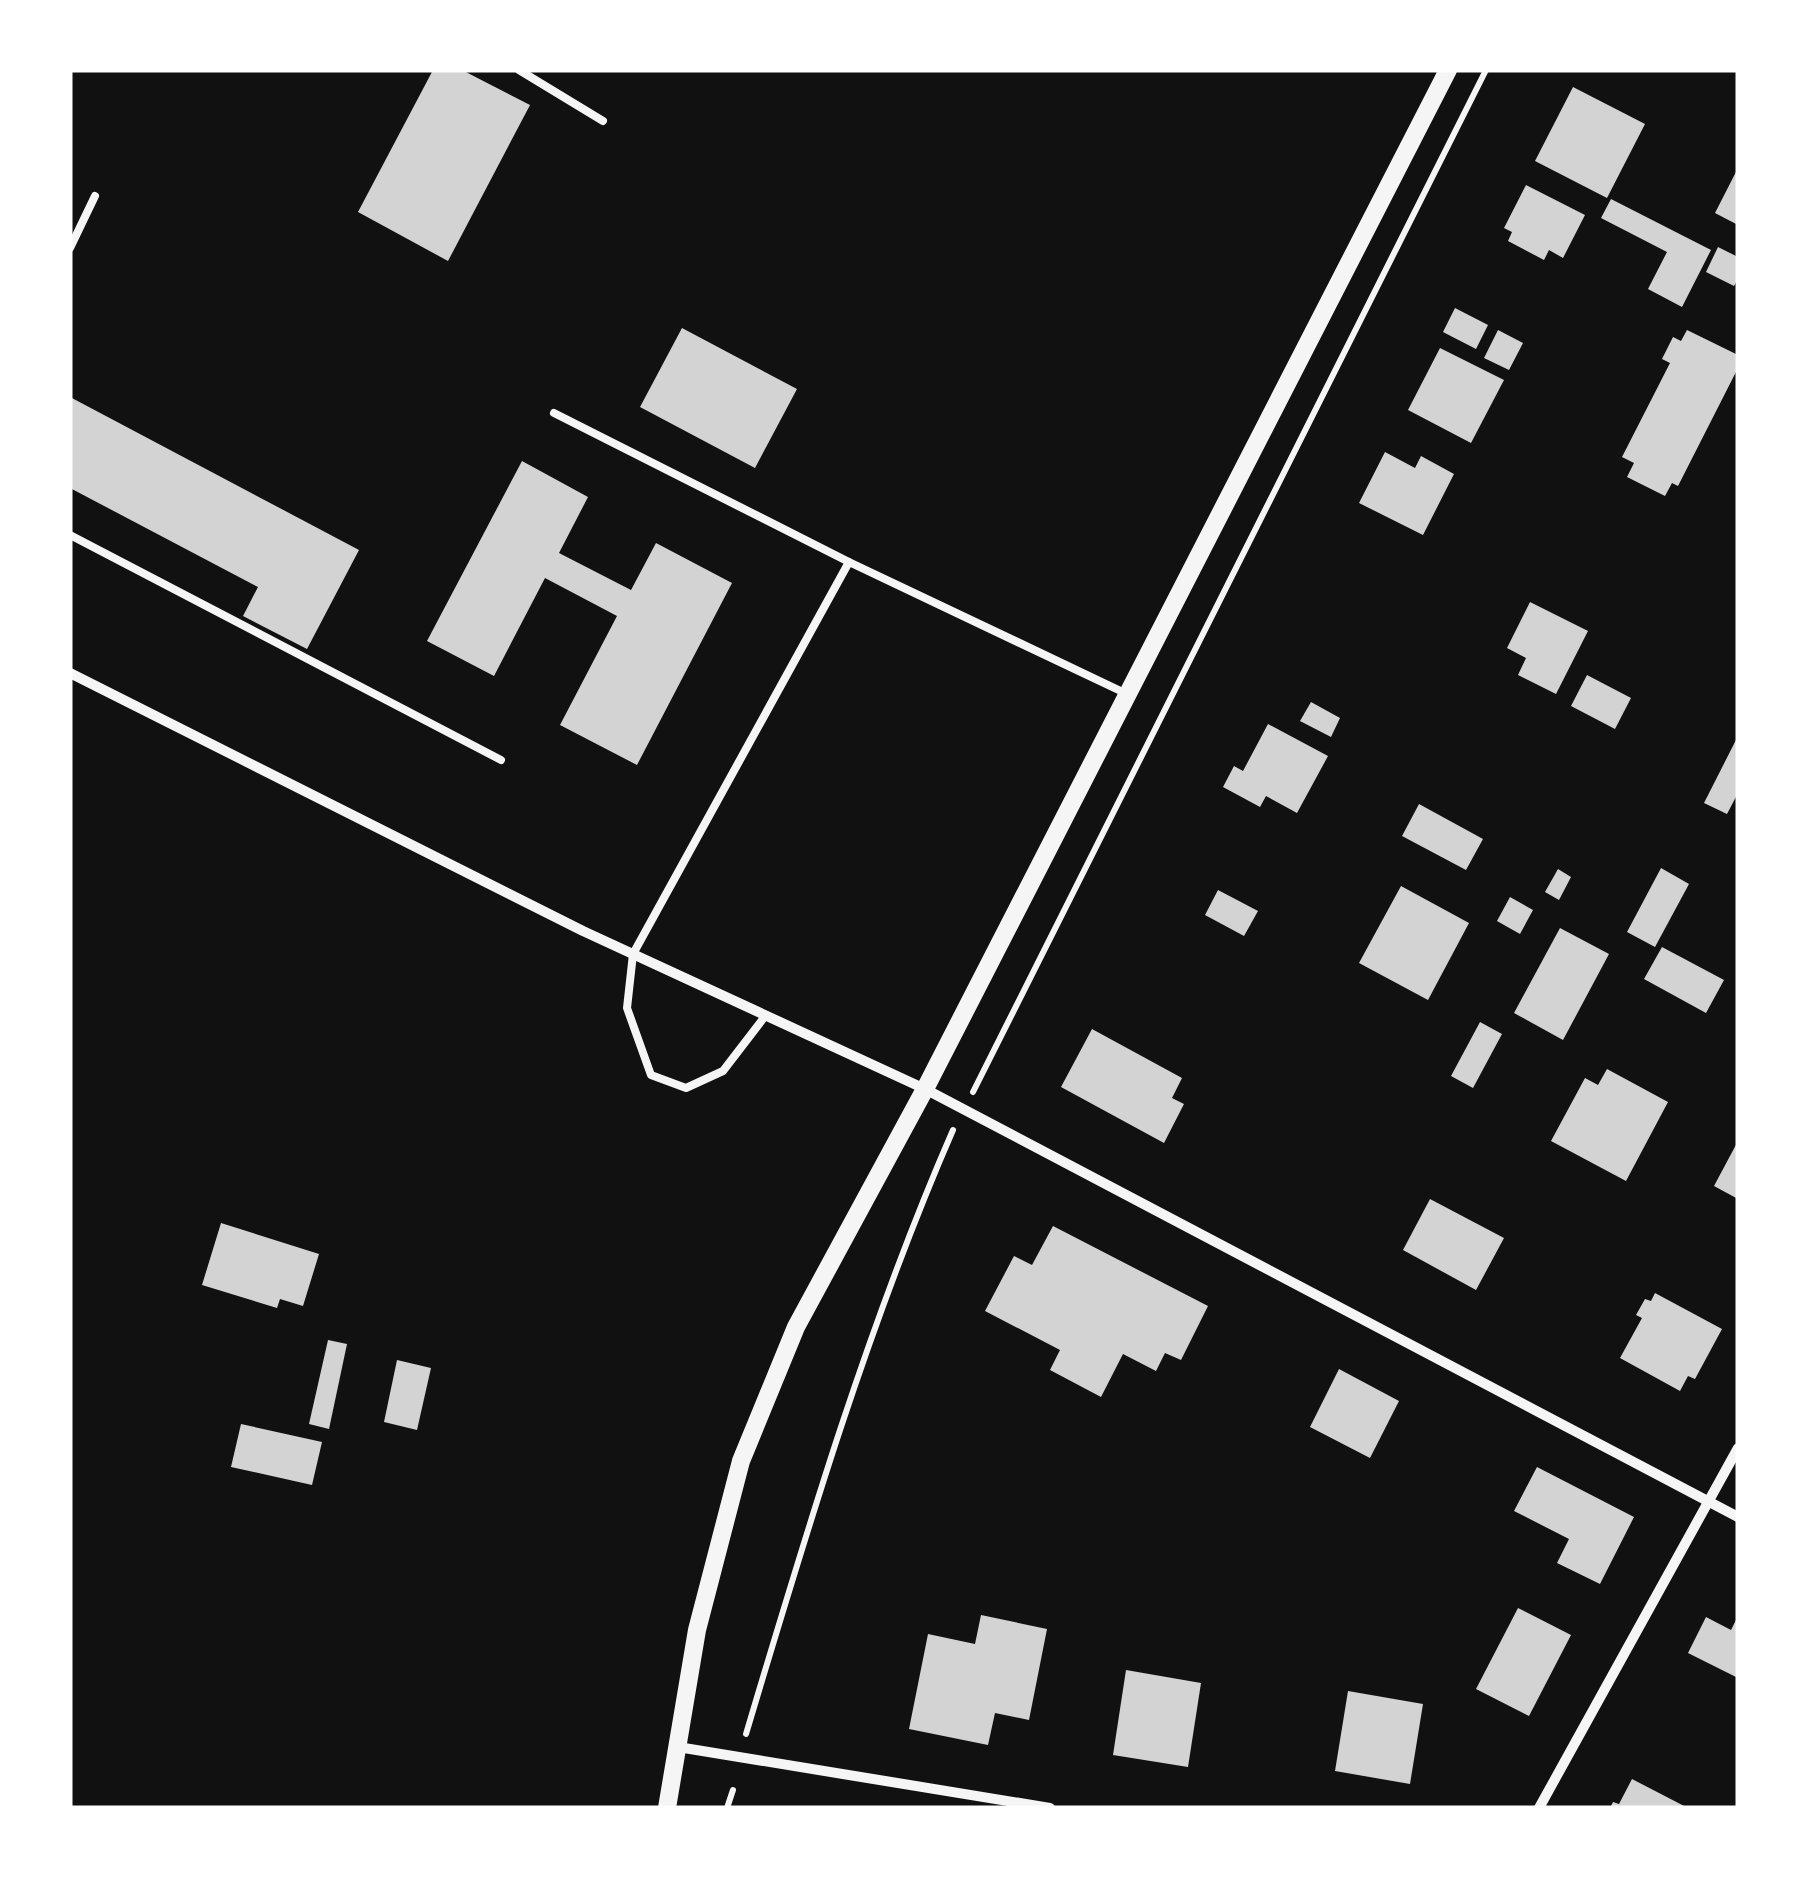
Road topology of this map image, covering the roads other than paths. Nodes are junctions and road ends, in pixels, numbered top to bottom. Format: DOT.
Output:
graph roads {
  1 [pos="519,70"];
  2 [pos="1448,70"];
  3 [pos="602,120"];
  4 [pos="95,196"];
  5 [pos="70,248"];
  6 [pos="554,414"];
  7 [pos="70,536"];
  8 [pos="849,562"];
  9 [pos="70,673"];
  10 [pos="1127,694"];
  11 [pos="502,760"];
  12 [pos="633,954"];
  13 [pos="766,1015"];
  14 [pos="925,1089"];
  15 [pos="1738,1448"];
  16 [pos="1710,1502"];
  17 [pos="1738,1517"];
  18 [pos="678,1747"];
  19 [pos="667,1808"];
  20 [pos="1050,1808"];
  21 [pos="1539,1808"];
  1 -- 3 [label="lane"];
  2 -- 10 [label="street"];
  4 -- 5 [label="lane"];
  6 -- 8 [label="lane"];
  7 -- 11 [label="lane"];
  8 -- 10 [label="lane"];
  8 -- 12 [label="lane"];
  9 -- 12 [label="street"];
  10 -- 14 [label="street"];
  12 -- 13 [label="street"];
  12 -- 13 [label="lane"];
  13 -- 14 [label="street"];
  14 -- 16 [label="street"];
  14 -- 18 [label="street"];
  15 -- 16 [label="street"];
  16 -- 17 [label="street"];
  16 -- 21 [label="street"];
  18 -- 19 [label="street"];
  18 -- 20 [label="street"];
}
